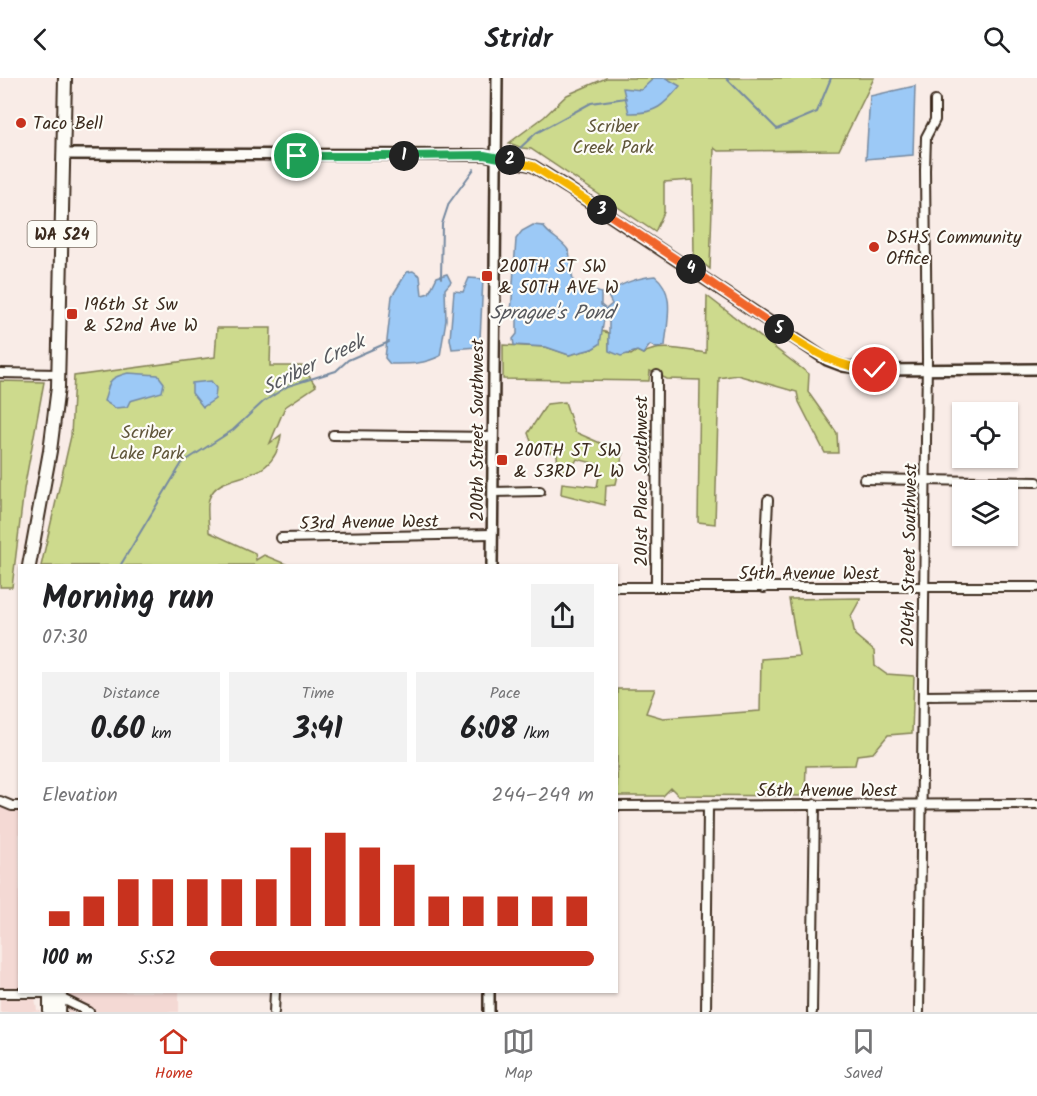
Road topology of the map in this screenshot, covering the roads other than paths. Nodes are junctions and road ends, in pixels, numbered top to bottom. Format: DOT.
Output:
graph roads {
  1 [pos="65,78"];
  2 [pos="497,78"];
  3 [pos="935,101"];
  4 [pos="64,154"];
  5 [pos="496,158"];
  6 [pos="1037,369"];
  7 [pos="926,370"];
  8 [pos="0,373"];
  9 [pos="59,374"];
  10 [pos="657,375"];
  11 [pos="333,435"];
  12 [pos="493,437"];
  13 [pos="864,479"];
  14 [pos="925,481"];
  15 [pos="1037,482"];
  16 [pos="540,490"];
  17 [pos="493,492"];
  18 [pos="768,500"];
  19 [pos="492,534"];
  20 [pos="281,538"];
  21 [pos="29,564"];
  22 [pos="492,564"];
  23 [pos="618,587"];
  24 [pos="656,587"];
  25 [pos="1037,587"];
  26 [pos="764,588"];
  27 [pos="923,588"];
  28 [pos="1037,695"];
  29 [pos="924,696"];
  30 [pos="0,801"];
  31 [pos="815,804"];
  32 [pos="1037,804"];
  33 [pos="921,805"];
  34 [pos="18,806"];
  35 [pos="618,806"];
  36 [pos="708,806"];
  37 [pos="0,993"];
  38 [pos="55,993"];
  39 [pos="275,993"];
  40 [pos="489,993"];
  41 [pos="50,1012"];
  42 [pos="59,1012"];
  43 [pos="89,1012"];
  44 [pos="274,1012"];
  45 [pos="489,1012"];
  46 [pos="706,1012"];
  47 [pos="812,1012"];
  48 [pos="919,1012"];
  1 -- 4 [label="main road, WA 524"];
  2 -- 5 [label="street, 200th Street Southwest"];
  3 -- 7 [label="street, 204th Street Southwest"];
  4 -- 5 [label="street"];
  4 -- 9 [label="main road, WA 524"];
  5 -- 7 [label="street"];
  5 -- 12 [label="street, 200th Street Southwest"];
  6 -- 7 [label="street"];
  7 -- 14 [label="street, 204th Street Southwest"];
  8 -- 9 [label="street"];
  9 -- 21 [label="main road, WA 524"];
  10 -- 24 [label="street, 201st Place Southwest"];
  11 -- 12 [label="street"];
  12 -- 17 [label="street, 200th Street Southwest"];
  13 -- 14 [label="street"];
  14 -- 15 [label="street"];
  14 -- 27 [label="street, 204th Street Southwest"];
  16 -- 17 [label="street"];
  17 -- 19 [label="street, 200th Street Southwest"];
  18 -- 26 [label="street"];
  19 -- 20 [label="street, 53rd Avenue West"];
  19 -- 22 [label="street, 200th Street Southwest"];
  23 -- 24 [label="street, 54th Avenue West"];
  24 -- 26 [label="street, 54th Avenue West"];
  25 -- 27 [label="street, 54th Avenue West"];
  26 -- 27 [label="street, 54th Avenue West"];
  27 -- 29 [label="street, 204th Street Southwest"];
  28 -- 29 [label="street"];
  29 -- 33 [label="street, 204th Street Southwest"];
  30 -- 34 [label="street"];
  31 -- 33 [label="street, 56th Avenue West"];
  31 -- 36 [label="street, 56th Avenue West"];
  31 -- 47 [label="street"];
  32 -- 33 [label="street, 56th Avenue West"];
  33 -- 48 [label="street, 204th Street Southwest"];
  35 -- 36 [label="street, 56th Avenue West"];
  36 -- 46 [label="street"];
  37 -- 38 [label="street"];
  38 -- 41 [label="main road"];
  38 -- 42 [label="main road"];
  38 -- 43 [label="street"];
  39 -- 44 [label="street"];
  40 -- 45 [label="street"];
}
